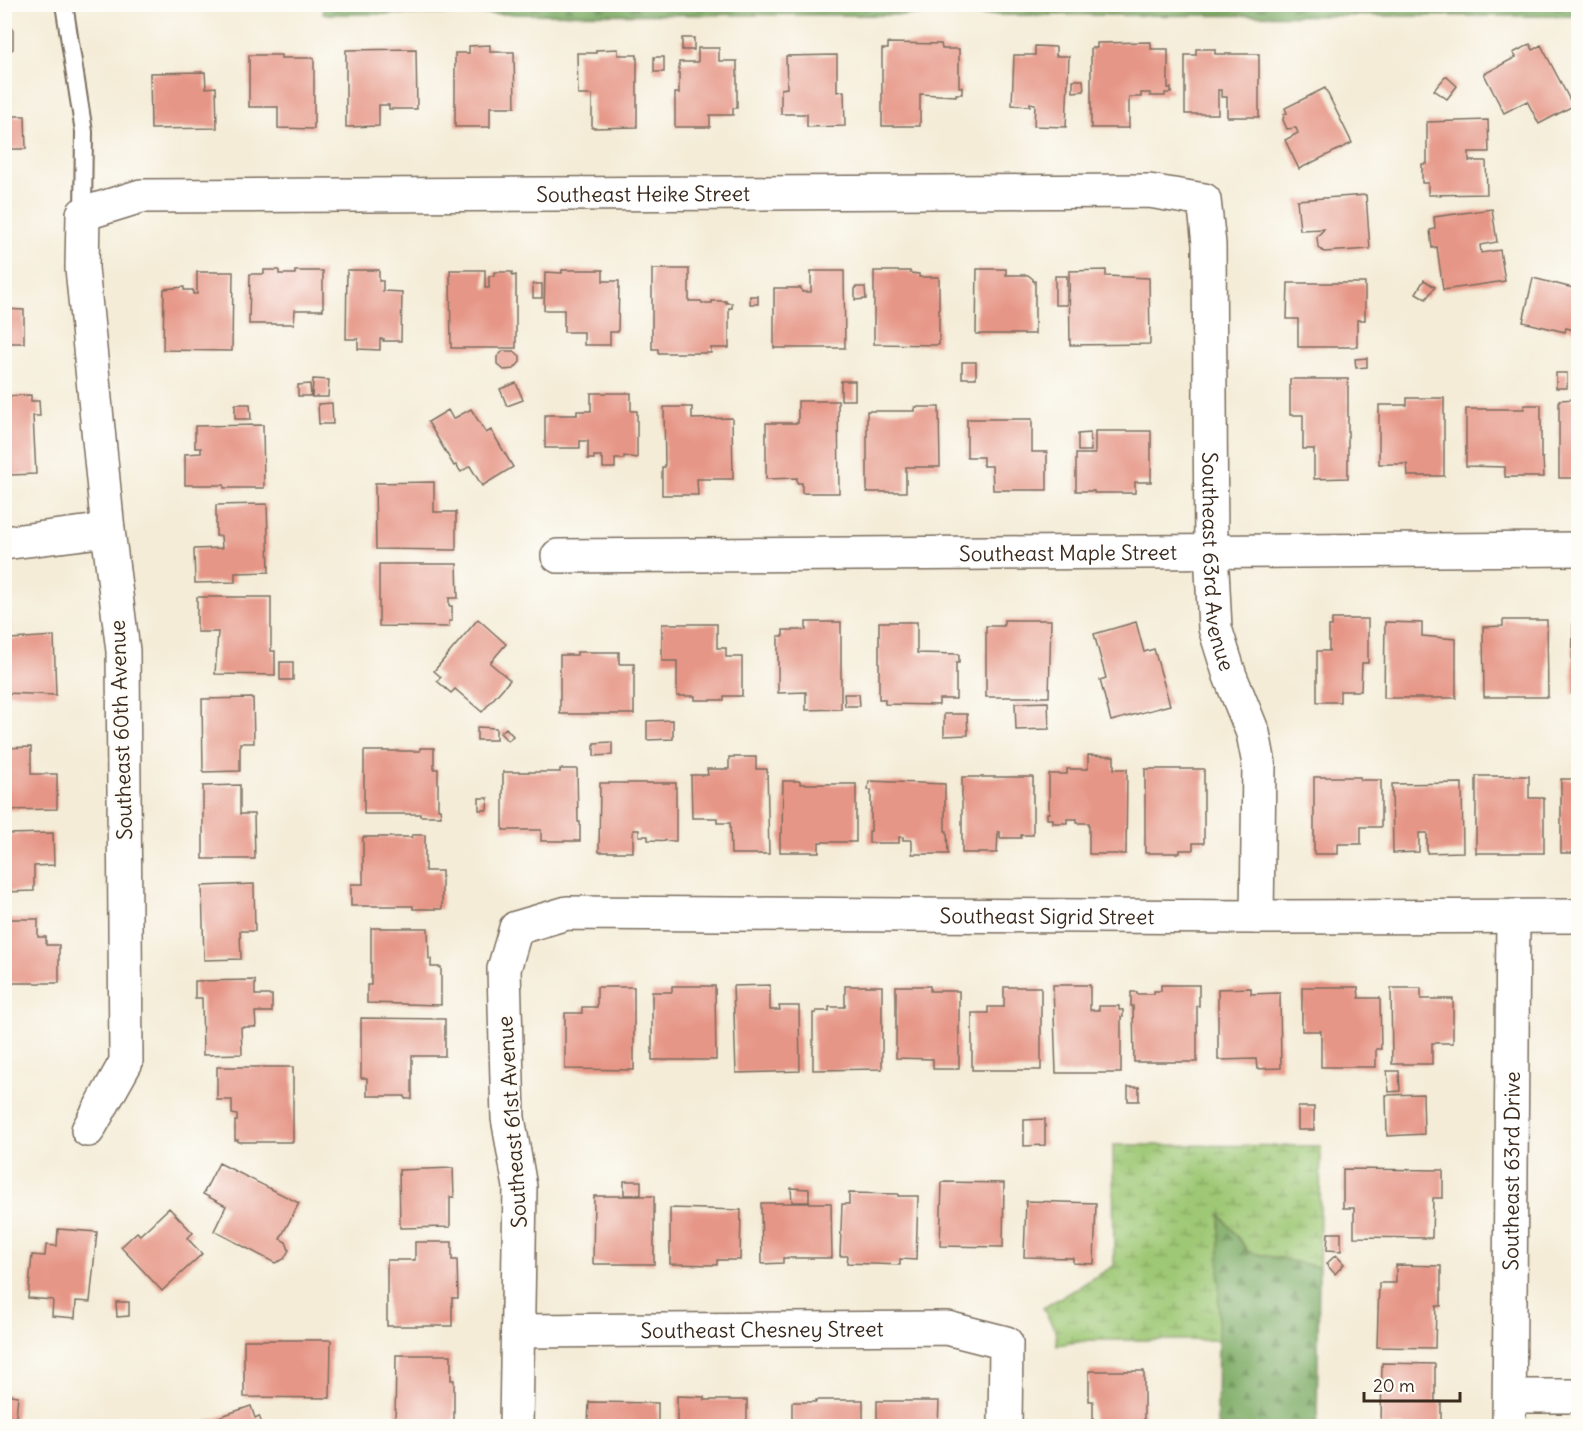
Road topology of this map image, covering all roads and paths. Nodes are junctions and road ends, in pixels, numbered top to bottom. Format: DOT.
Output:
graph roads {
  1 [pos="64,4"];
  2 [pos="1204,200"];
  3 [pos="83,214"];
  4 [pos="108,530"];
  5 [pos="4,543"];
  6 [pos="1578,549"];
  7 [pos="1211,550"];
  8 [pos="558,556"];
  9 [pos="1512,916"];
  10 [pos="1578,916"];
  11 [pos="1257,917"];
  12 [pos="516,928"];
  13 [pos="88,1130"];
  14 [pos="518,1331"];
  15 [pos="1578,1396"];
  16 [pos="1510,1411"];
  17 [pos="516,1426"];
  18 [pos="1005,1426"];
  1 -- 3 [label="lane"];
  2 -- 3 [label="street, Southeast Heike Street"];
  2 -- 7 [label="street, Southeast 63rd Avenue"];
  3 -- 4 [label="street, Southeast 60th Avenue"];
  4 -- 5 [label="street"];
  4 -- 13 [label="street, Southeast 60th Avenue"];
  6 -- 7 [label="street, Southeast Maple Street"];
  7 -- 8 [label="street, Southeast Maple Street"];
  7 -- 11 [label="street, Southeast 63rd Avenue"];
  9 -- 10 [label="street, Southeast Sigrid Street"];
  9 -- 11 [label="street, Southeast Sigrid Street"];
  9 -- 16 [label="street, Southeast 63rd Drive"];
  11 -- 12 [label="street, Southeast Sigrid Street"];
  12 -- 14 [label="street, Southeast 61st Avenue"];
  14 -- 17 [label="street, Southeast 61st Avenue"];
  14 -- 18 [label="street, Southeast Chesney Street"];
  15 -- 16 [label="street"];
}
